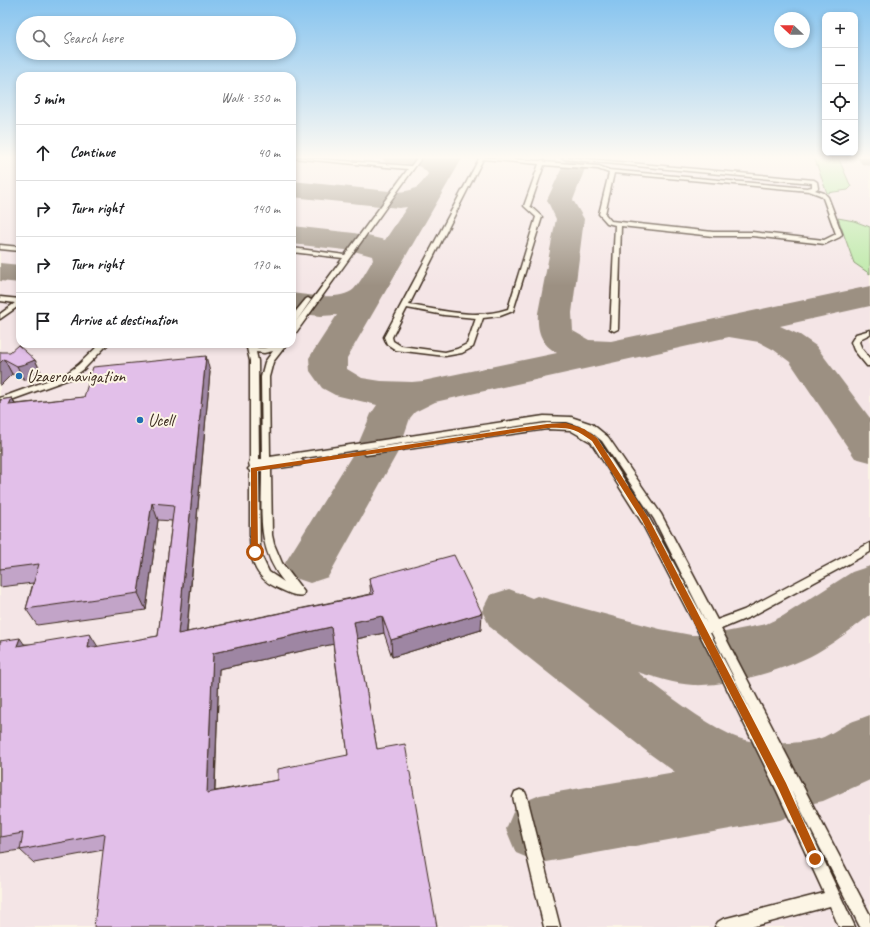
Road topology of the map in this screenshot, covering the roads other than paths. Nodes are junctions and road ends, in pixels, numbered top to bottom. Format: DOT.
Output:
graph roads {
  1 [pos="385,200"];
  2 [pos="458,200"];
  3 [pos="529,200"];
  4 [pos="605,200"];
  5 [pos="827,200"];
  6 [pos="618,224"];
  7 [pos="0,247"];
  8 [pos="16,249"];
  9 [pos="296,250"];
  10 [pos="343,256"];
  11 [pos="0,295"];
  12 [pos="16,297"];
  13 [pos="0,299"];
  14 [pos="16,301"];
  15 [pos="16,305"];
  16 [pos="405,306"];
  17 [pos="16,310"];
  18 [pos="296,316"];
  19 [pos="0,317"];
  20 [pos="480,317"];
  21 [pos="0,321"];
  22 [pos="296,326"];
  23 [pos="614,329"];
  24 [pos="870,332"];
  25 [pos="93,348"];
  26 [pos="100,348"];
  27 [pos="250,348"];
  28 [pos="255,348"];
  29 [pos="276,348"];
  30 [pos="280,348"];
  31 [pos="870,364"];
  32 [pos="0,396"];
  33 [pos="0,401"];
  34 [pos="265,464"];
  35 [pos="253,466"];
  36 [pos="870,547"];
  37 [pos="277,567"];
  38 [pos="260,569"];
  39 [pos="709,628"];
  40 [pos="520,797"];
  41 [pos="832,898"];
  42 [pos="552,927"];
  43 [pos="723,927"];
  44 [pos="847,927"];
  45 [pos="868,927"];
  1 -- 10 [label="lane"];
  2 -- 16 [label="lane"];
  3 -- 20 [label="lane"];
  4 -- 6 [label="lane"];
  5 -- 6 [label="lane"];
  6 -- 23 [label="lane"];
  7 -- 8 [label="lane"];
  9 -- 10 [label="lane"];
  10 -- 18 [label="lane"];
  10 -- 22 [label="lane"];
  11 -- 12 [label="lane"];
  13 -- 14 [label="lane"];
  15 -- 19 [label="lane"];
  16 -- 20 [label="lane"];
  16 -- 20 [label="lane"];
  17 -- 21 [label="lane"];
  24 -- 31 [label="lane"];
  25 -- 32 [label="lane"];
  26 -- 33 [label="lane"];
  27 -- 35 [label="lane"];
  28 -- 29 [label="lane"];
  30 -- 34 [label="lane"];
  34 -- 35 [label="lane"];
  34 -- 37 [label="lane"];
  34 -- 39 [label="lane"];
  34 -- 39 [label="lane"];
  35 -- 38 [label="lane"];
  36 -- 39 [label="lane"];
  37 -- 38 [label="lane"];
  37 -- 38 [label="lane"];
  39 -- 41 [label="lane"];
  39 -- 45 [label="lane"];
  40 -- 42 [label="lane"];
  41 -- 43 [label="lane"];
  41 -- 44 [label="lane"];
}
